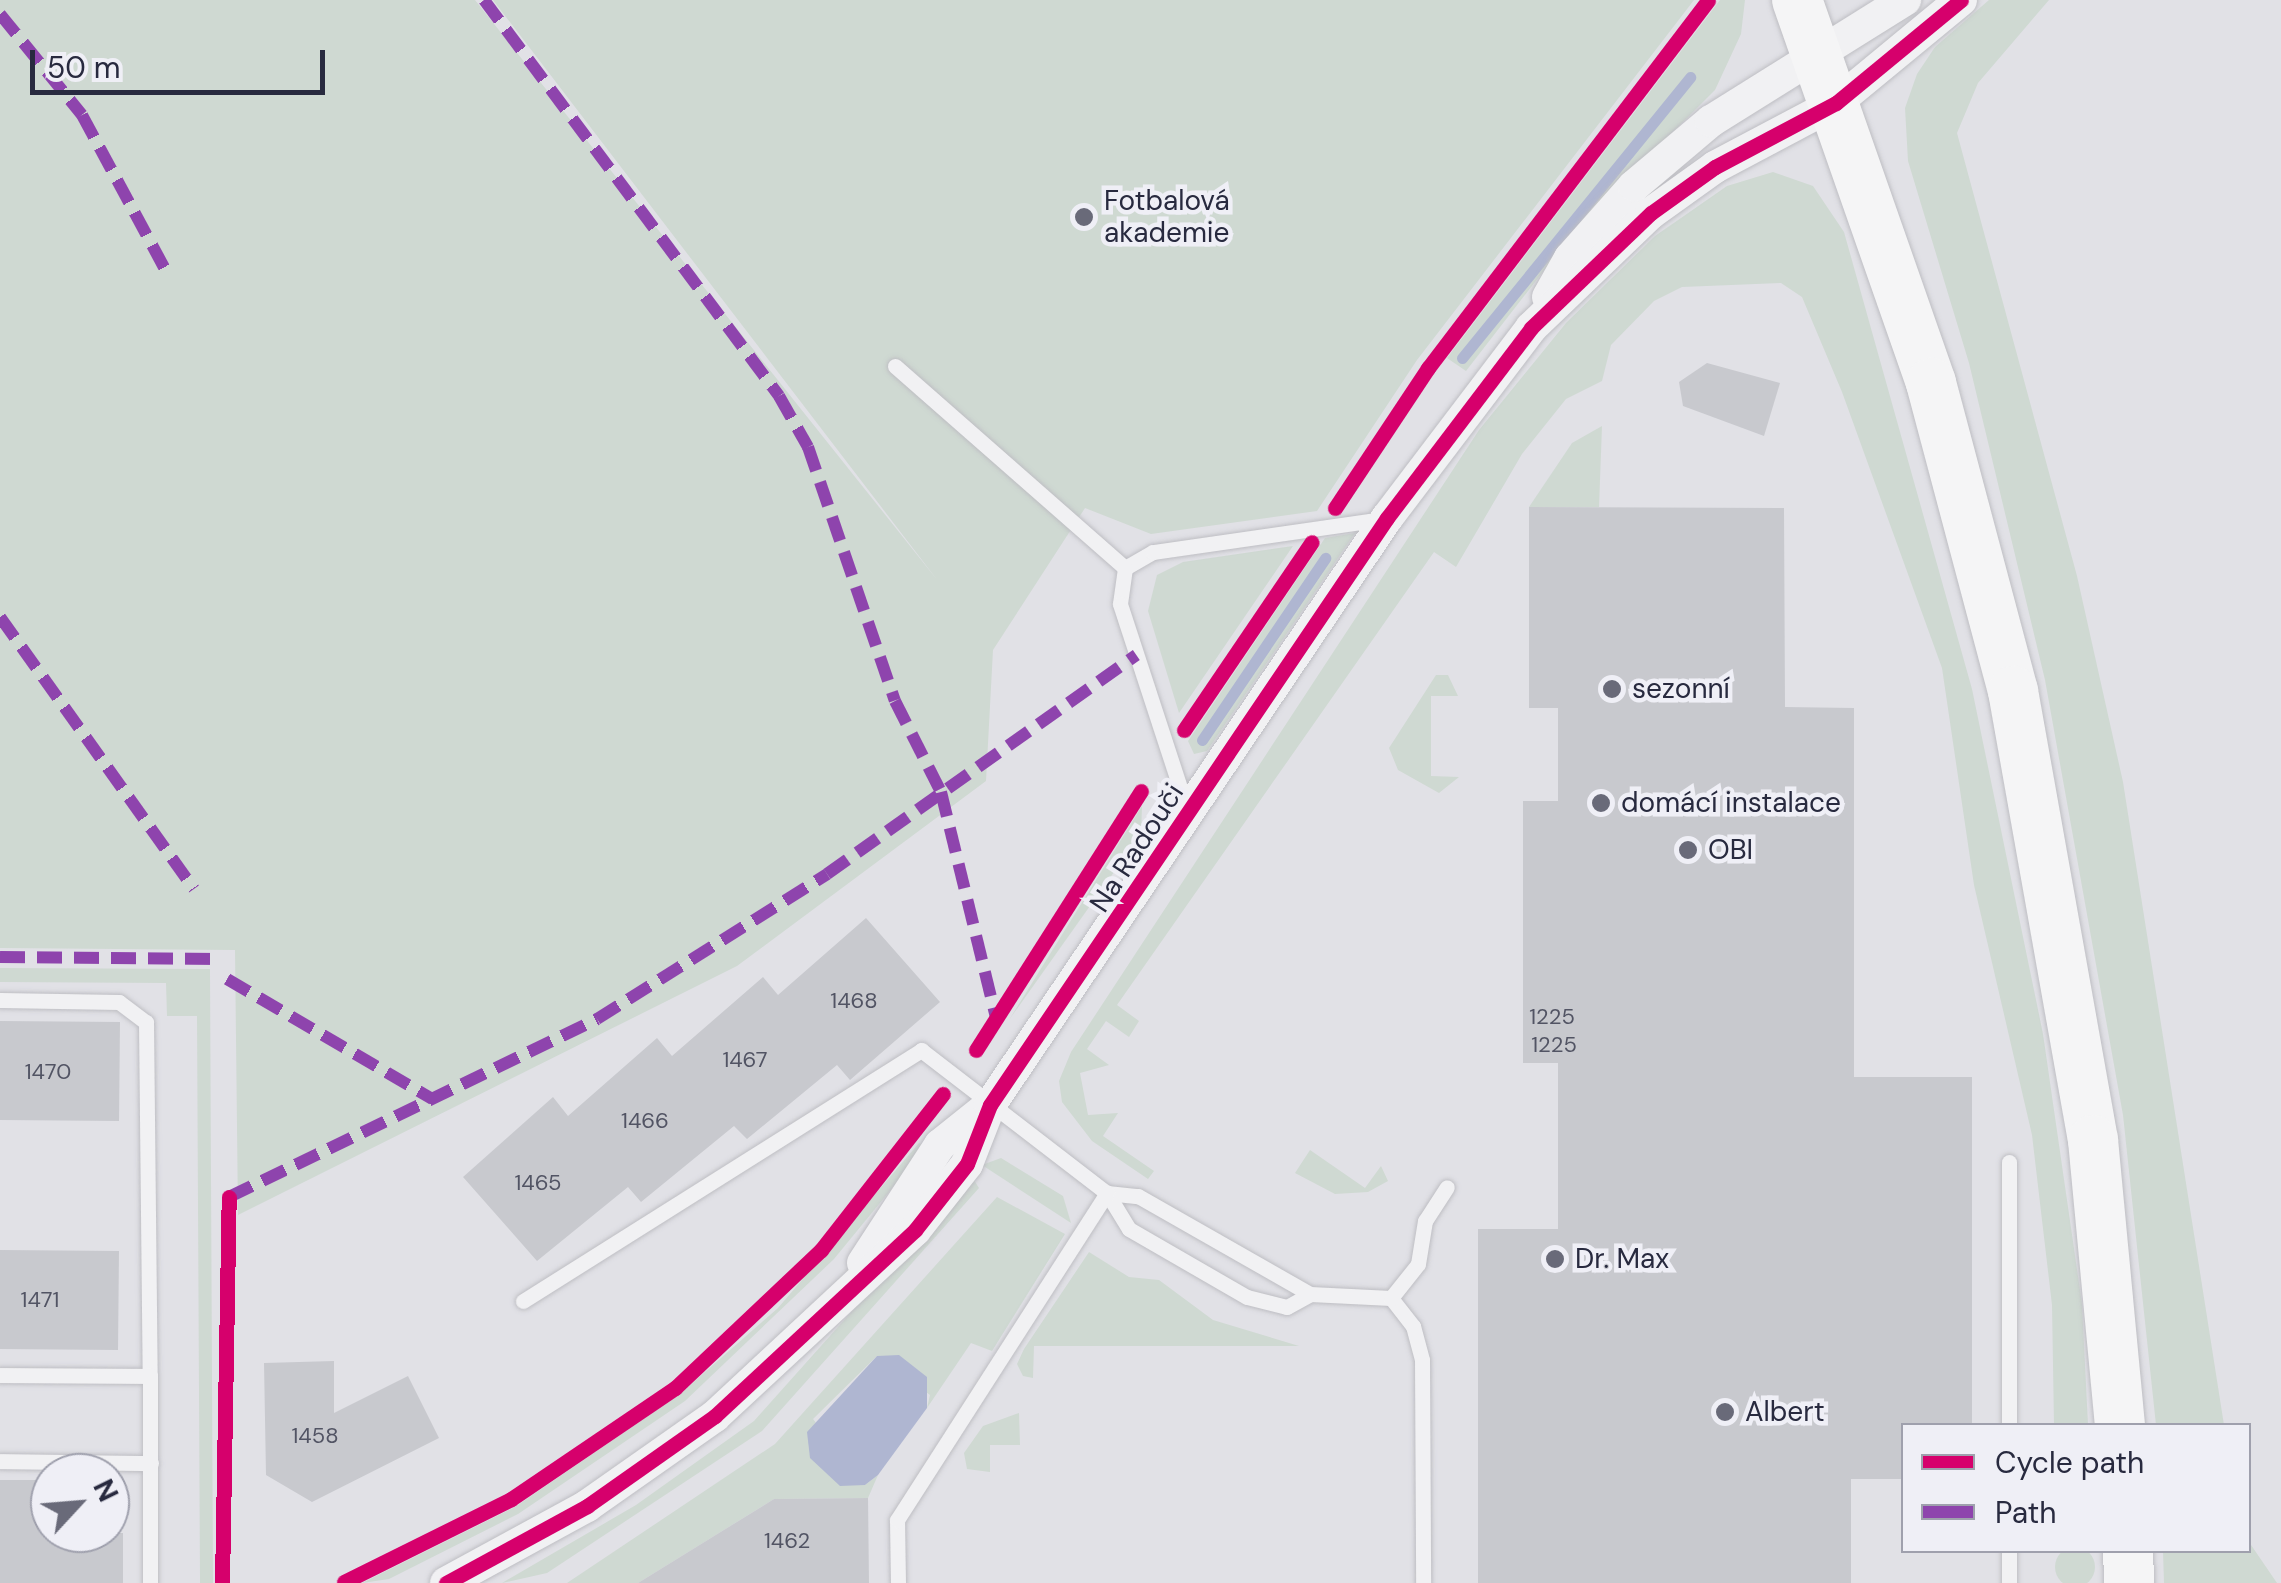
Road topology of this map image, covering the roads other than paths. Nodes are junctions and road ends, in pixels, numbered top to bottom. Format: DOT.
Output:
graph roads {
  1 [pos="1797,0"];
  2 [pos="1905,0"];
  3 [pos="1961,0"];
  4 [pos="1817,51"];
  5 [pos="1836,104"];
  6 [pos="1531,328"];
  7 [pos="895,366"];
  8 [pos="1386,518"];
  9 [pos="1125,568"];
  10 [pos="1189,815"];
  11 [pos="0,1000"];
  12 [pos="990,1105"];
  13 [pos="2009,1162"];
  14 [pos="1446,1188"];
  15 [pos="1107,1193"];
  16 [pos="1310,1294"];
  17 [pos="1392,1298"];
  18 [pos="523,1302"];
  19 [pos="0,1375"];
  20 [pos="150,1376"];
  21 [pos="2009,1423"];
  22 [pos="2120,1423"];
  23 [pos="0,1462"];
  24 [pos="151,1463"];
  25 [pos="2009,1553"];
  26 [pos="2128,1553"];
  27 [pos="150,1583"];
  28 [pos="446,1583"];
  29 [pos="898,1583"];
  30 [pos="1423,1583"];
  31 [pos="2009,1583"];
  32 [pos="2129,1583"];
  1 -- 4 [label="main road"];
  2 -- 4 [label="street"];
  3 -- 5 [label="street, Na Radouči"];
  4 -- 5 [label="main road"];
  4 -- 6 [label="street"];
  5 -- 6 [label="street, Na Radouči"];
  5 -- 22 [label="main road"];
  6 -- 8 [label="street, Na Radouči"];
  7 -- 9 [label="lane"];
  8 -- 9 [label="lane"];
  8 -- 10 [label="street, Na Radouči"];
  9 -- 10 [label="lane"];
  10 -- 12 [label="street, Na Radouči"];
  11 -- 20 [label="lane"];
  12 -- 15 [label="lane"];
  12 -- 18 [label="lane"];
  12 -- 28 [label="street, Na Radouči"];
  13 -- 21 [label="lane"];
  14 -- 17 [label="lane"];
  15 -- 16 [label="lane"];
  15 -- 16 [label="lane"];
  15 -- 29 [label="lane"];
  16 -- 17 [label="lane"];
  17 -- 30 [label="lane"];
  19 -- 20 [label="lane"];
  20 -- 24 [label="lane"];
  23 -- 24 [label="lane"];
  24 -- 27 [label="lane"];
  25 -- 31 [label="lane"];
  26 -- 32 [label="main road"];
}
